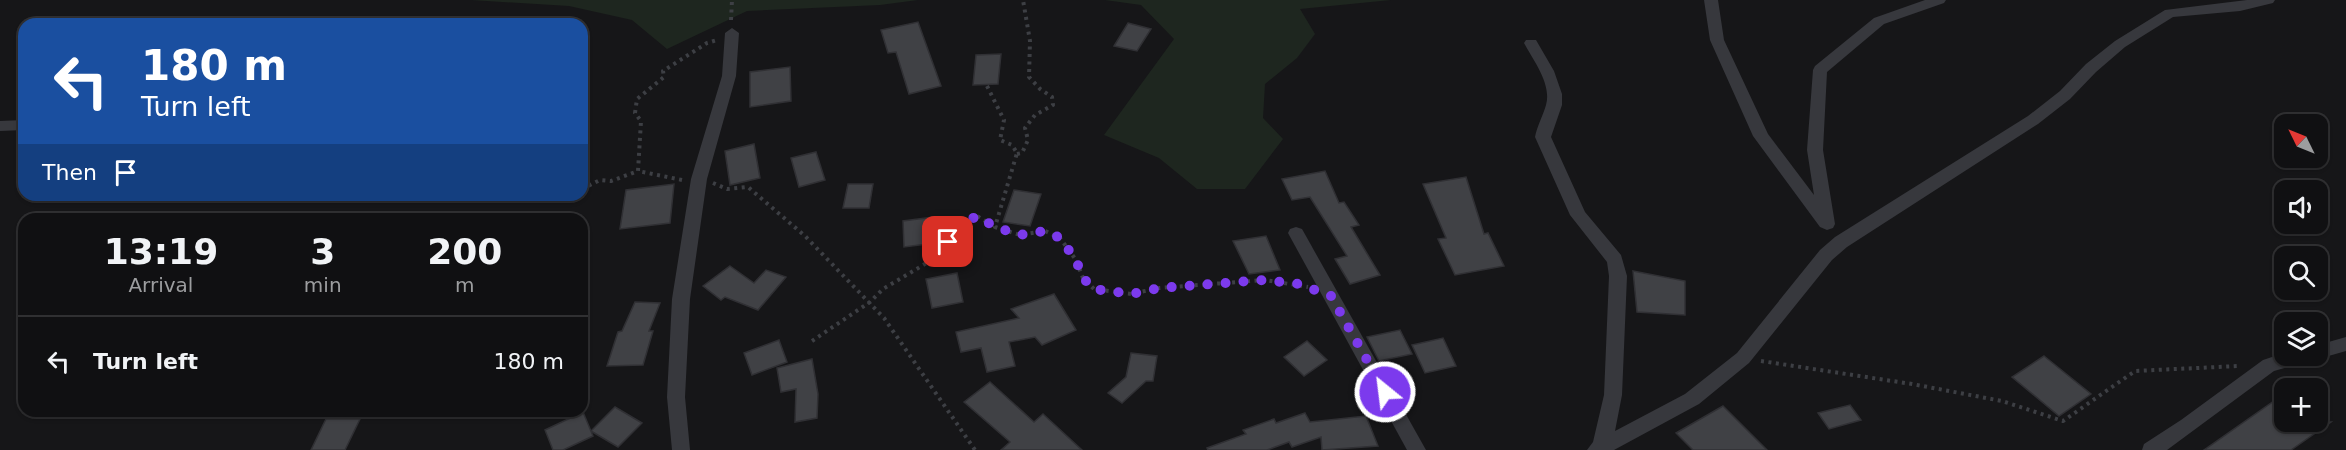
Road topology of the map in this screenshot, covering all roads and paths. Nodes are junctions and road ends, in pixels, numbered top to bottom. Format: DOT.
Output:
graph roads {
  1 [pos="732,0"];
  2 [pos="1023,0"];
  3 [pos="1711,0"];
  4 [pos="1939,0"];
  5 [pos="2268,0"];
  6 [pos="2173,6"];
  7 [pos="732,33"];
  8 [pos="1531,43"];
  9 [pos="987,86"];
  10 [pos="18,125"];
  11 [pos="0,126"];
  12 [pos="1017,155"];
  13 [pos="638,171"];
  14 [pos="699,179"];
  15 [pos="588,186"];
  16 [pos="1827,224"];
  17 [pos="995,227"];
  18 [pos="1296,233"];
  19 [pos="1841,242"];
  20 [pos="1331,296"];
  21 [pos="870,302"];
  22 [pos="812,340"];
  23 [pos="2346,344"];
  24 [pos="2328,349"];
  25 [pos="1743,358"];
  26 [pos="2274,364"];
  27 [pos="2269,365"];
  28 [pos="1599,448"];
  29 [pos="681,450"];
  30 [pos="975,450"];
  31 [pos="1417,450"];
  32 [pos="2151,450"];
  1 -- 7 [label="path"];
  2 -- 12 [label="path"];
  3 -- 16 [label="street"];
  4 -- 16 [label="street"];
  5 -- 6 [label="street"];
  6 -- 19 [label="street"];
  7 -- 13 [label="path"];
  7 -- 14 [label="street"];
  8 -- 28 [label="street"];
  9 -- 12 [label="path"];
  10 -- 11 [label="street"];
  12 -- 17 [label="path"];
  13 -- 14 [label="path"];
  13 -- 15 [label="path"];
  14 -- 21 [label="path"];
  14 -- 29 [label="street"];
  16 -- 19 [label="street"];
  17 -- 20 [label="path"];
  17 -- 21 [label="path"];
  18 -- 20 [label="street"];
  19 -- 25 [label="street"];
  20 -- 31 [label="street"];
  21 -- 22 [label="path"];
  21 -- 30 [label="path"];
  23 -- 24 [label="street"];
  25 -- 27 [label="path"];
  25 -- 28 [label="street"];
  26 -- 27 [label="street"];
  27 -- 32 [label="street"];
}
